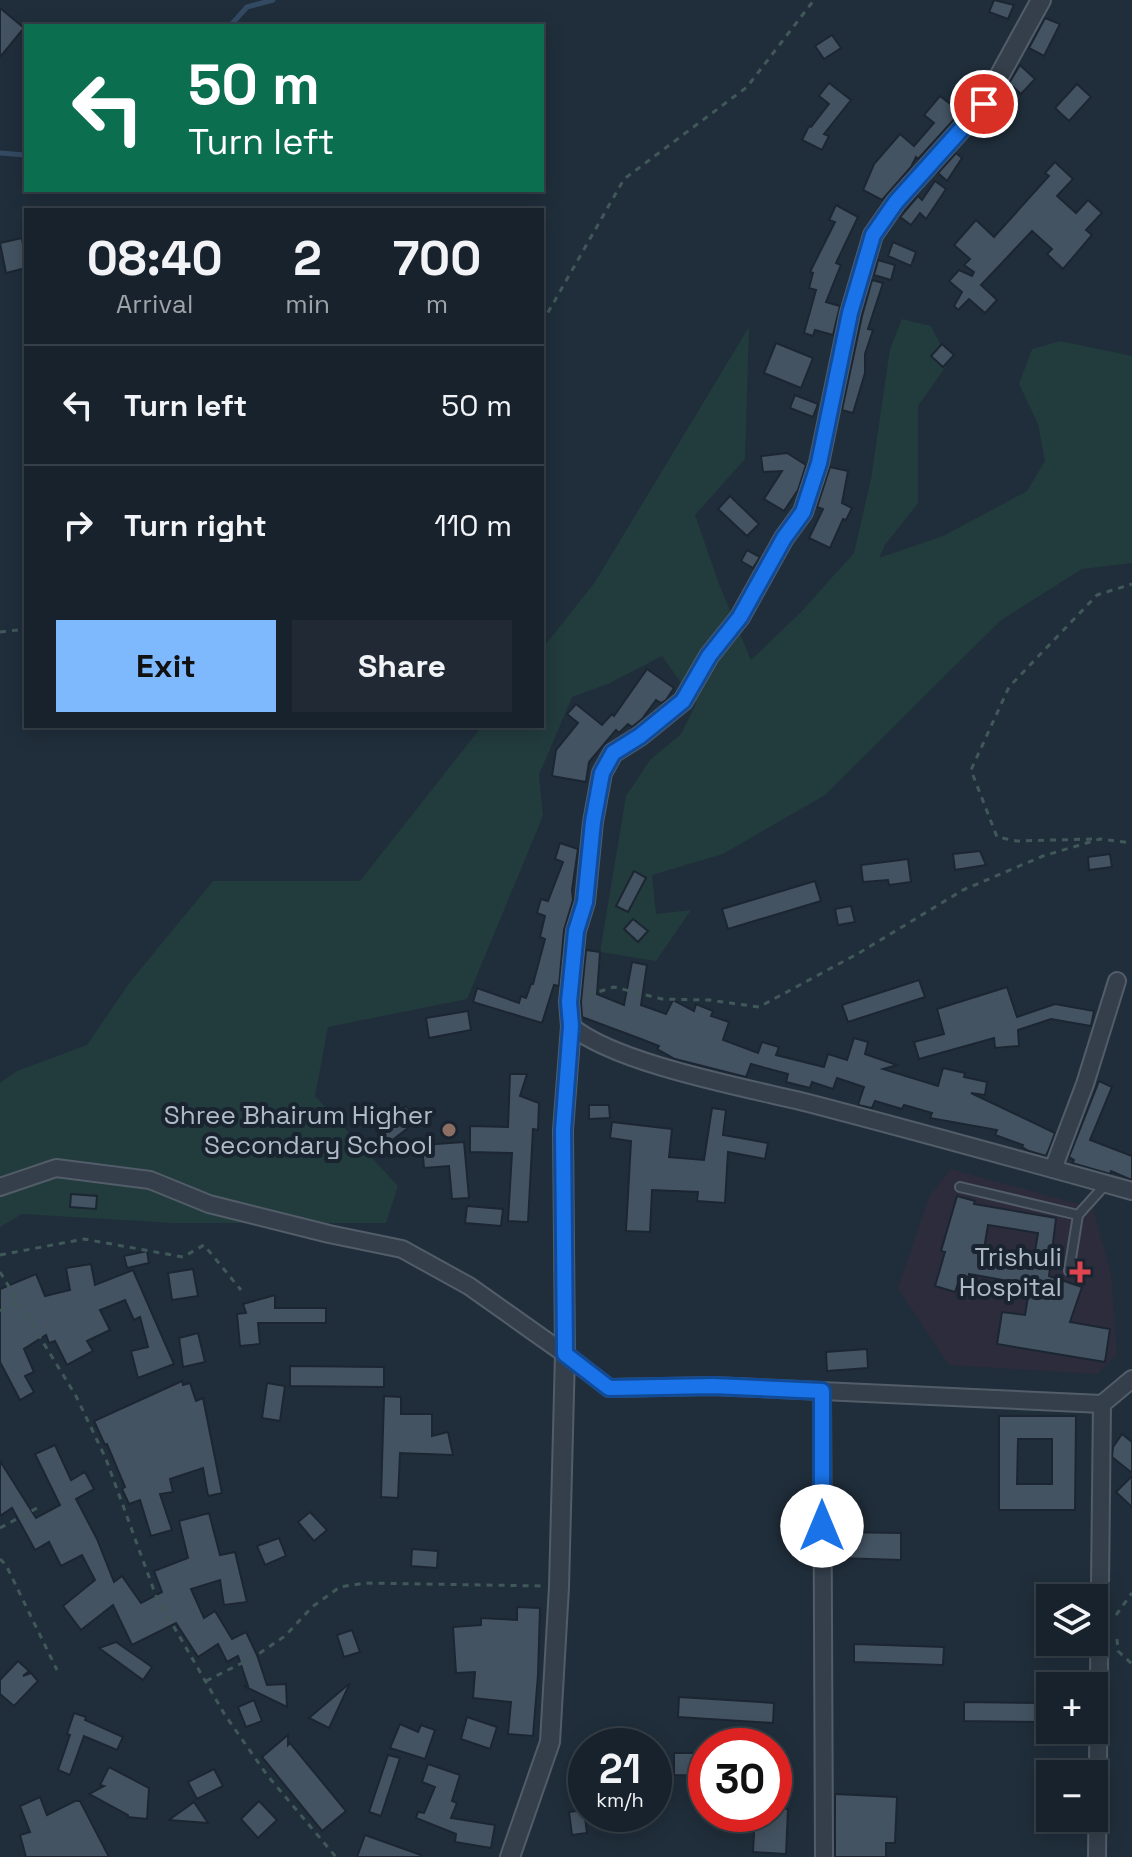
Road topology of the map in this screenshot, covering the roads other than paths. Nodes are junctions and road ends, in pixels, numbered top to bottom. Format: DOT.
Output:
graph roads {
  1 [pos="1041,0"];
  2 [pos="1117,981"];
  3 [pos="571,1026"];
  4 [pos="1053,1169"];
  5 [pos="1105,1184"];
  6 [pos="0,1187"];
  7 [pos="960,1187"];
  8 [pos="1132,1191"];
  9 [pos="1078,1215"];
  10 [pos="1069,1271"];
  11 [pos="565,1354"];
  12 [pos="1132,1379"];
  13 [pos="822,1391"];
  14 [pos="1102,1404"];
  15 [pos="510,1857"];
  16 [pos="824,1857"];
  17 [pos="1097,1857"];
  1 -- 3 [label="street"];
  2 -- 4 [label="street"];
  3 -- 4 [label="street"];
  3 -- 11 [label="street"];
  4 -- 5 [label="street"];
  5 -- 8 [label="street"];
  5 -- 9 [label="lane"];
  6 -- 11 [label="street"];
  7 -- 9 [label="lane"];
  9 -- 10 [label="lane"];
  11 -- 13 [label="street"];
  11 -- 15 [label="street"];
  12 -- 14 [label="street"];
  13 -- 14 [label="street"];
  13 -- 16 [label="street"];
  14 -- 17 [label="street"];
}
